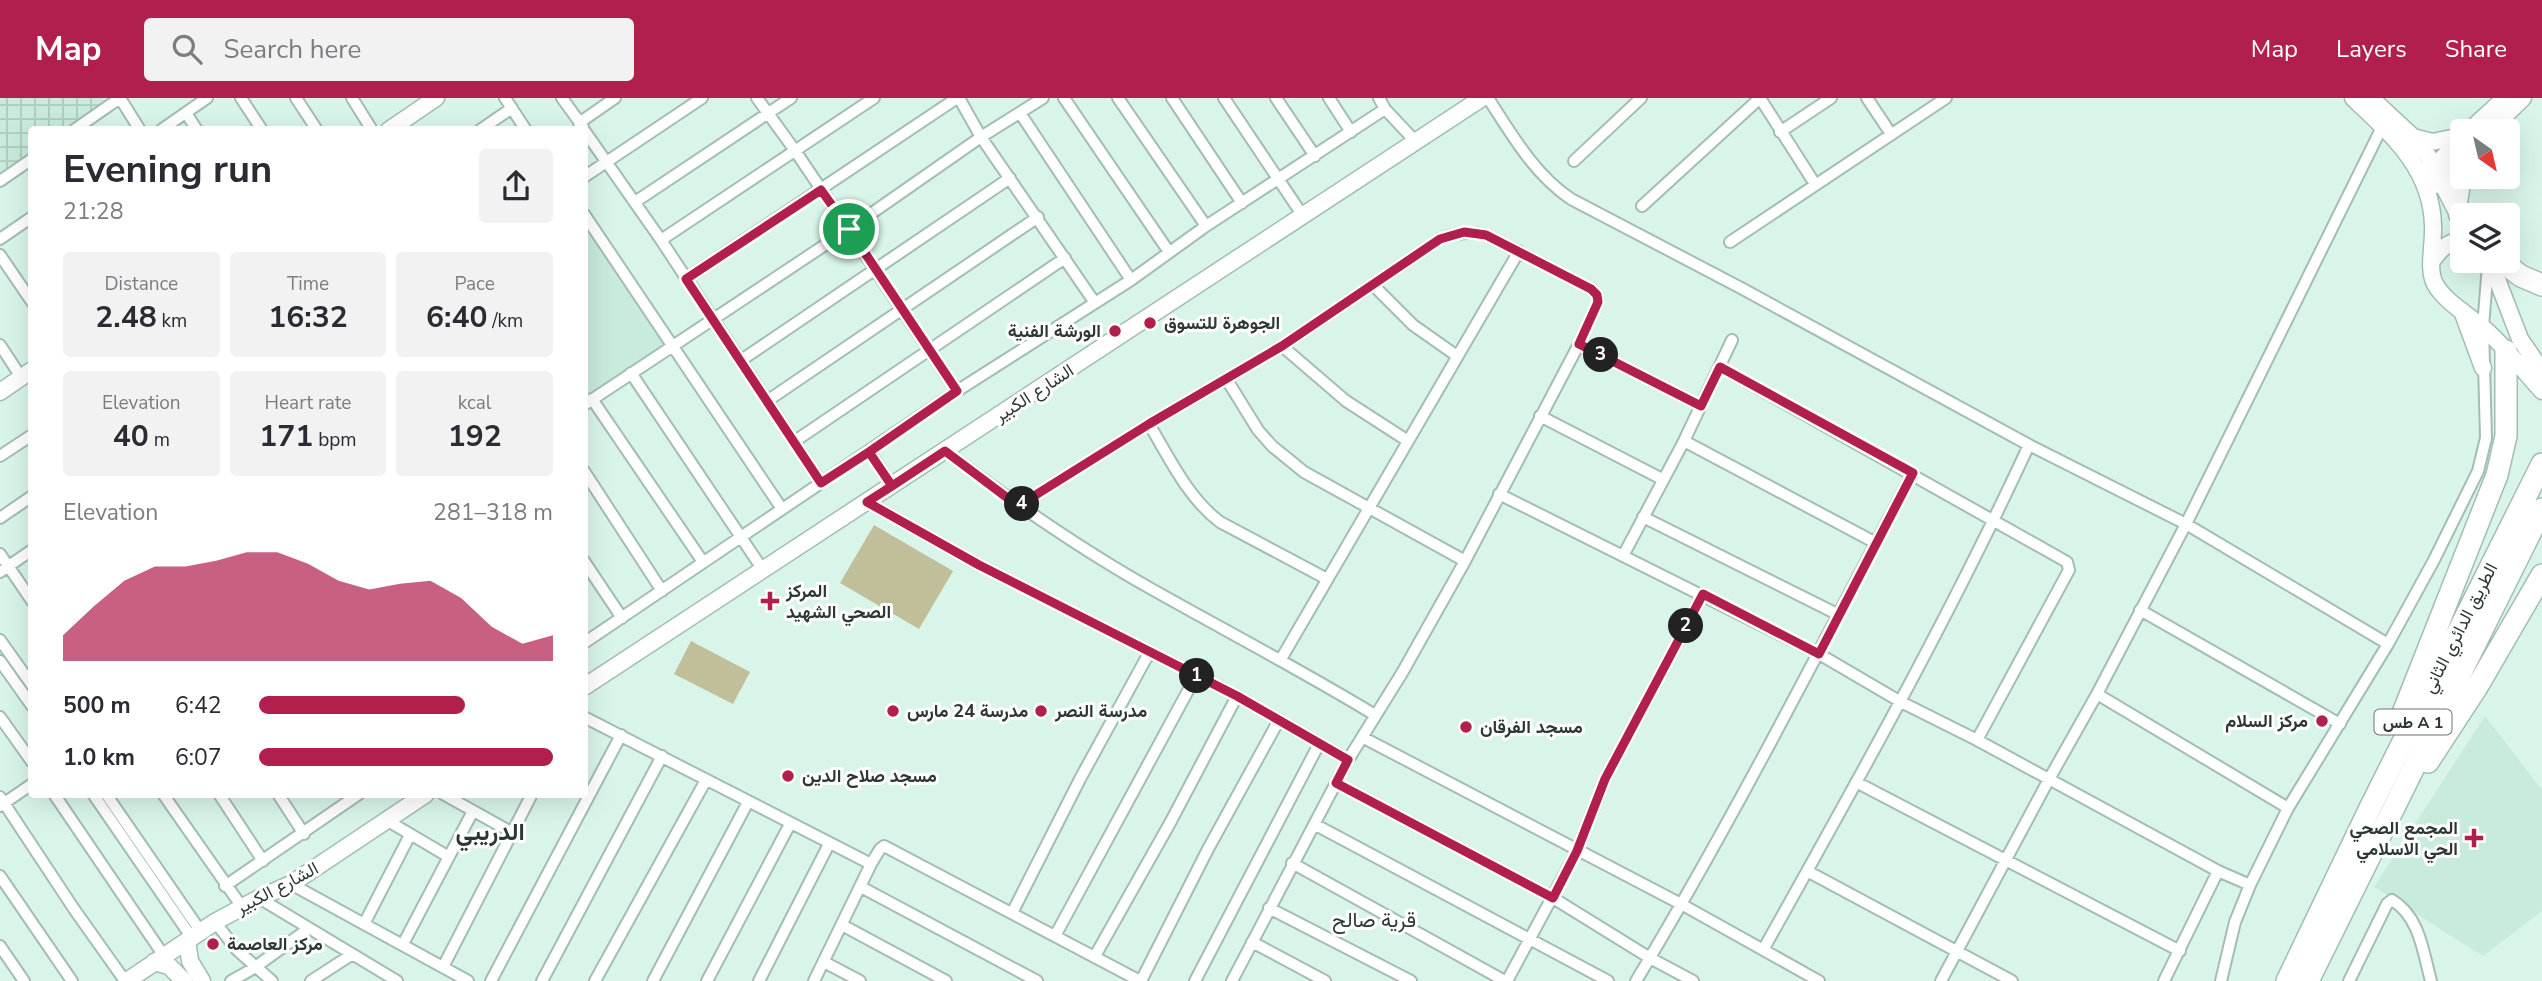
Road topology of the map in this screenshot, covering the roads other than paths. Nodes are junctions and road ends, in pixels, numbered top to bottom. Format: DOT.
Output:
graph roads {
  1 [pos="120,98"];
  2 [pos="207,98"];
  3 [pos="241,98"];
  4 [pos="296,98"];
  5 [pos="352,98"];
  6 [pos="436,98"];
  7 [pos="505,98"];
  8 [pos="562,98"];
  9 [pos="615,98"];
  10 [pos="702,98"];
  11 [pos="757,98"];
  12 [pos="791,98"];
  13 [pos="874,98"];
  14 [pos="958,98"];
  15 [pos="1043,98"];
  16 [pos="1064,98"];
  17 [pos="1118,98"];
  18 [pos="1172,98"];
  19 [pos="1224,98"];
  20 [pos="1276,98"];
  21 [pos="1329,98"];
  22 [pos="1379,98"];
  23 [pos="1482,98"];
  24 [pos="1488,98"];
  25 [pos="1641,98"];
  26 [pos="1760,98"];
  27 [pos="1831,98"];
  28 [pos="1867,98"];
  29 [pos="1946,98"];
  30 [pos="2353,98"];
  31 [pos="2371,98"];
  32 [pos="2505,98"];
  33 [pos="2522,98"];
  34 [pos="414,104"];
  35 [pos="512,108"];
  36 [pos="1385,109"];
  37 [pos="186,113"];
  38 [pos="1020,113"];
  39 [pos="768,114"];
  40 [pos="2482,119"];
  41 [pos="2501,119"];
  42 [pos="2386,121"];
  43 [pos="80,126"];
  44 [pos="138,126"];
  45 [pos="167,126"];
  46 [pos="194,126"];
  47 [pos="259,126"];
  48 [pos="314,126"];
  49 [pos="370,126"];
  50 [pos="393,126"];
  51 [pos="486,126"];
  52 [pos="523,126"];
  53 [pos="582,126"];
  54 [pos="584,126"];
  55 [pos="1351,132"];
  56 [pos="1780,132"];
  57 [pos="588,134"];
  58 [pos="1891,134"];
  59 [pos="981,137"];
  60 [pos="2413,137"];
  61 [pos="2450,139"];
  62 [pos="1416,142"];
  63 [pos="796,152"];
  64 [pos="2450,153"];
  65 [pos="1315,156"];
  66 [pos="607,161"];
  67 [pos="1574,161"];
  68 [pos="28,162"];
  69 [pos="2450,166"];
  70 [pos="588,174"];
  71 [pos="1010,178"];
  72 [pos="2432,178"];
  73 [pos="1279,180"];
  74 [pos="0,181"];
  75 [pos="1815,184"];
  76 [pos="821,190"];
  77 [pos="635,202"];
  78 [pos="1242,204"];
  79 [pos="2450,204"];
  80 [pos="1642,206"];
  81 [pos="1303,216"];
  82 [pos="1038,217"];
  83 [pos="28,220"];
  84 [pos="588,220"];
  85 [pos="1206,226"];
  86 [pos="849,229"];
  87 [pos="0,239"];
  88 [pos="661,240"];
  89 [pos="1730,242"];
  90 [pos="2450,243"];
  91 [pos="1518,251"];
  92 [pos="1169,252"];
  93 [pos="0,255"];
  94 [pos="1065,258"];
  95 [pos="2432,261"];
  96 [pos="876,271"];
  97 [pos="2488,273"];
  98 [pos="2494,273"];
  99 [pos="2517,273"];
  100 [pos="686,279"];
  101 [pos="1131,280"];
  102 [pos="1373,285"];
  103 [pos="2542,285"];
  104 [pos="28,296"];
  105 [pos="1096,303"];
  106 [pos="2461,309"];
  107 [pos="902,310"];
  108 [pos="713,320"];
  109 [pos="2483,327"];
  110 [pos="1732,340"];
  111 [pos="1579,344"];
  112 [pos="0,345"];
  113 [pos="673,345"];
  114 [pos="1282,346"];
  115 [pos="929,349"];
  116 [pos="2505,350"];
  117 [pos="1457,356"];
  118 [pos="740,361"];
  119 [pos="2484,362"];
  120 [pos="1720,367"];
  121 [pos="2542,371"];
  122 [pos="26,373"];
  123 [pos="631,373"];
  124 [pos="1227,380"];
  125 [pos="2542,390"];
  126 [pos="957,391"];
  127 [pos="0,392"];
  128 [pos="767,401"];
  129 [pos="588,402"];
  130 [pos="1701,406"];
  131 [pos="1540,416"];
  132 [pos="1149,424"];
  133 [pos="28,438"];
  134 [pos="795,441"];
  135 [pos="1408,441"];
  136 [pos="1684,441"];
  137 [pos="2029,445"];
  138 [pos="945,451"];
  139 [pos="869,452"];
  140 [pos="0,456"];
  141 [pos="2542,464"];
  142 [pos="1913,473"];
  143 [pos="588,477"];
  144 [pos="1662,479"];
  145 [pos="821,483"];
  146 [pos="892,486"];
  147 [pos="1499,494"];
  148 [pos="28,499"];
  149 [pos="867,502"];
  150 [pos="1018,506"];
  151 [pos="1370,508"];
  152 [pos="782,509"];
  153 [pos="2542,509"];
  154 [pos="1643,517"];
  155 [pos="0,518"];
  156 [pos="1994,519"];
  157 [pos="2186,524"];
  158 [pos="740,537"];
  159 [pos="1876,543"];
  160 [pos="28,553"];
  161 [pos="0,554"];
  162 [pos="1624,554"];
  163 [pos="1465,561"];
  164 [pos="703,562"];
  165 [pos="588,567"];
  166 [pos="4,569"];
  167 [pos="763,570"];
  168 [pos="2542,575"];
  169 [pos="1327,579"];
  170 [pos="662,591"];
  171 [pos="1703,594"];
  172 [pos="28,596"];
  173 [pos="2140,610"];
  174 [pos="1839,615"];
  175 [pos="622,618"];
  176 [pos="0,640"];
  177 [pos="588,640"];
  178 [pos="2388,644"];
  179 [pos="1149,653"];
  180 [pos="1819,654"];
  181 [pos="1281,659"];
  182 [pos="0,661"];
  183 [pos="1196,676"];
  184 [pos="28,679"];
  185 [pos="588,684"];
  186 [pos="2097,694"];
  187 [pos="1237,696"];
  188 [pos="28,700"];
  189 [pos="1900,702"];
  190 [pos="1376,715"];
  191 [pos="0,717"];
  192 [pos="588,719"];
  193 [pos="1279,720"];
  194 [pos="2340,724"];
  195 [pos="621,735"];
  196 [pos="1362,737"];
  197 [pos="1977,740"];
  198 [pos="1320,744"];
  199 [pos="28,756"];
  200 [pos="662,756"];
  201 [pos="1348,760"];
  202 [pos="706,780"];
  203 [pos="2048,781"];
  204 [pos="1856,782"];
  205 [pos="1336,783"];
  206 [pos="28,786"];
  207 [pos="588,797"];
  208 [pos="57,798"];
  209 [pos="96,798"];
  210 [pos="109,798"];
  211 [pos="166,798"];
  212 [pos="222,798"];
  213 [pos="281,798"];
  214 [pos="339,798"];
  215 [pos="354,798"];
  216 [pos="420,798"];
  217 [pos="450,798"];
  218 [pos="530,798"];
  219 [pos="588,798"];
  220 [pos="1,802"];
  221 [pos="748,802"];
  222 [pos="344,806"];
  223 [pos="2371,806"];
  224 [pos="2288,808"];
  225 [pos="2394,809"];
  226 [pos="473,811"];
  227 [pos="388,821"];
  228 [pos="790,824"];
  229 [pos="1314,824"];
  230 [pos="511,832"];
  231 [pos="304,834"];
  232 [pos="410,835"];
  233 [pos="829,844"];
  234 [pos="1577,851"];
  235 [pos="449,856"];
  236 [pos="263,860"];
  237 [pos="2005,860"];
  238 [pos="1293,863"];
  239 [pos="870,864"];
  240 [pos="1807,871"];
  241 [pos="2218,872"];
  242 [pos="0,876"];
  243 [pos="292,884"];
  244 [pos="2250,885"];
  245 [pos="225,886"];
  246 [pos="861,887"];
  247 [pos="259,898"];
  248 [pos="1553,898"];
  249 [pos="1681,904"];
  250 [pos="242,907"];
  251 [pos="1269,908"];
  252 [pos="1012,913"];
  253 [pos="364,924"];
  254 [pos="842,925"];
  255 [pos="308,929"];
  256 [pos="199,933"];
  257 [pos="1055,936"];
  258 [pos="1530,940"];
  259 [pos="1252,942"];
  260 [pos="403,944"];
  261 [pos="0,946"];
  262 [pos="1763,950"];
  263 [pos="2180,951"];
  264 [pos="1958,952"];
  265 [pos="351,955"];
  266 [pos="1095,957"];
  267 [pos="1650,958"];
  268 [pos="159,959"];
  269 [pos="824,962"];
  270 [pos="443,967"];
  271 [pos="254,968"];
  272 [pos="24,981"];
  273 [pos="72,981"];
  274 [pos="126,981"];
  275 [pos="184,981"];
  276 [pos="202,981"];
  277 [pos="230,981"];
  278 [pos="272,981"];
  279 [pos="311,981"];
  280 [pos="397,981"];
  281 [pos="468,981"];
  282 [pos="491,981"];
  283 [pos="542,981"];
  284 [pos="595,981"];
  285 [pos="653,981"];
  286 [pos="707,981"];
  287 [pos="759,981"];
  288 [pos="814,981"];
  289 [pos="860,981"];
  290 [pos="946,981"];
  291 [pos="1037,981"];
  292 [pos="1140,981"];
  293 [pos="1195,981"];
  294 [pos="1232,981"];
  295 [pos="1325,981"];
  296 [pos="1411,981"];
  297 [pos="1506,981"];
  298 [pos="1608,981"];
  299 [pos="1636,981"];
  300 [pos="1693,981"];
  301 [pos="1819,981"];
  302 [pos="1941,981"];
  303 [pos="2012,981"];
  304 [pos="2164,981"];
  305 [pos="2221,981"];
  306 [pos="2287,981"];
  307 [pos="2308,981"];
  308 [pos="2349,981"];
  309 [pos="2431,981"];
  1 -- 43 [label="street"];
  1 -- 44 [label="street"];
  2 -- 37 [label="street"];
  3 -- 47 [label="street"];
  4 -- 48 [label="street"];
  5 -- 49 [label="street"];
  6 -- 34 [label="street"];
  7 -- 35 [label="street"];
  8 -- 53 [label="street"];
  9 -- 54 [label="street"];
  10 -- 66 [label="street"];
  11 -- 39 [label="street"];
  12 -- 39 [label="street"];
  13 -- 63 [label="street"];
  14 -- 59 [label="street"];
  14 -- 76 [label="street"];
  15 -- 38 [label="street"];
  16 -- 92 [label="street"];
  17 -- 85 [label="street"];
  18 -- 78 [label="street"];
  19 -- 73 [label="street"];
  20 -- 65 [label="street"];
  21 -- 55 [label="street"];
  22 -- 36 [label="street"];
  23 -- 62 [label="street, الشارع الكبير"];
  24 -- 137 [label="street"];
  25 -- 67 [label="street"];
  26 -- 56 [label="street"];
  26 -- 80 [label="street"];
  27 -- 56 [label="street"];
  28 -- 58 [label="street"];
  29 -- 58 [label="street"];
  30 -- 42 [label="street"];
  31 -- 42 [label="street"];
  32 -- 40 [label="street"];
  33 -- 41 [label="street"];
  34 -- 50 [label="street"];
  35 -- 51 [label="street"];
  35 -- 52 [label="street"];
  36 -- 55 [label="street"];
  36 -- 62 [label="street"];
  37 -- 45 [label="street"];
  37 -- 46 [label="street"];
  38 -- 59 [label="street"];
  38 -- 101 [label="street"];
  39 -- 63 [label="street"];
  39 -- 77 [label="street"];
  42 -- 60 [label="street"];
  42 -- 72 [label="street"];
  42 -- 157 [label="street"];
  55 -- 65 [label="street"];
  56 -- 75 [label="street"];
  57 -- 66 [label="street"];
  58 -- 75 [label="street"];
  59 -- 71 [label="street"];
  59 -- 86 [label="street"];
  60 -- 61 [label="street"];
  60 -- 72 [label="street"];
  62 -- 81 [label="street, الشارع الكبير"];
  63 -- 76 [label="street"];
  63 -- 88 [label="street"];
  64 -- 72 [label="street"];
  65 -- 73 [label="street"];
  66 -- 70 [label="street"];
  66 -- 77 [label="street"];
  68 -- 74 [label="street"];
  69 -- 72 [label="street"];
  71 -- 82 [label="street"];
  71 -- 96 [label="street"];
  72 -- 79 [label="street"];
  72 -- 95 [label="street"];
  73 -- 78 [label="street"];
  73 -- 81 [label="street"];
  75 -- 89 [label="street"];
  76 -- 86 [label="street"];
  76 -- 100 [label="street"];
  77 -- 88 [label="street"];
  78 -- 85 [label="street"];
  81 -- 138 [label="street, الشارع الكبير"];
  82 -- 94 [label="street"];
  82 -- 107 [label="street"];
  83 -- 87 [label="street"];
  84 -- 113 [label="street"];
  85 -- 92 [label="street"];
  86 -- 96 [label="street"];
  86 -- 108 [label="street"];
  88 -- 100 [label="street"];
  90 -- 95 [label="street"];
  91 -- 102 [label="street"];
  91 -- 111 [label="street"];
  91 -- 117 [label="street"];
  92 -- 101 [label="street"];
  93 -- 104 [label="street"];
  94 -- 105 [label="street"];
  94 -- 115 [label="street"];
  95 -- 106 [label="street"];
  96 -- 107 [label="street"];
  96 -- 118 [label="street"];
  97 -- 109 [label="street"];
  98 -- 121 [label="street"];
  99 -- 103 [label="highway"];
  100 -- 108 [label="street"];
  101 -- 105 [label="street"];
  102 -- 114 [label="street"];
  102 -- 117 [label="street"];
  105 -- 126 [label="street"];
  106 -- 109 [label="street"];
  106 -- 119 [label="street"];
  107 -- 115 [label="street"];
  107 -- 128 [label="street"];
  108 -- 113 [label="street"];
  108 -- 118 [label="street"];
  109 -- 116 [label="street"];
  109 -- 119 [label="street"];
  110 -- 120 [label="street"];
  111 -- 130 [label="street"];
  111 -- 131 [label="street"];
  112 -- 122 [label="street"];
  113 -- 123 [label="street"];
  113 -- 152 [label="street"];
  114 -- 124 [label="street"];
  114 -- 135 [label="street"];
  115 -- 126 [label="street"];
  115 -- 134 [label="street"];
  116 -- 119 [label="street"];
  116 -- 125 [label="street"];
  116 -- 223 [label="highway"];
  117 -- 135 [label="street"];
  118 -- 128 [label="street"];
  119 -- 178 [label="street"];
  120 -- 130 [label="street"];
  120 -- 142 [label="street"];
  122 -- 127 [label="street"];
  123 -- 129 [label="street"];
  123 -- 158 [label="street"];
  124 -- 132 [label="street"];
  124 -- 151 [label="street"];
  126 -- 139 [label="street"];
  128 -- 134 [label="street"];
  129 -- 164 [label="street"];
  130 -- 136 [label="street"];
  131 -- 144 [label="street"];
  131 -- 147 [label="street"];
  132 -- 150 [label="street"];
  132 -- 169 [label="street"];
  133 -- 140 [label="street"];
  134 -- 145 [label="street"];
  135 -- 151 [label="street"];
  136 -- 144 [label="street"];
  136 -- 159 [label="street"];
  137 -- 156 [label="street"];
  137 -- 157 [label="street"];
  138 -- 146 [label="street, الشارع الكبير"];
  138 -- 150 [label="street"];
  139 -- 145 [label="street"];
  139 -- 146 [label="street"];
  141 -- 223 [label="highway, الطريق الدائري الثاني / طس A 1"];
  142 -- 156 [label="street"];
  142 -- 159 [label="street"];
  143 -- 170 [label="street"];
  144 -- 154 [label="street"];
  145 -- 152 [label="street"];
  146 -- 149 [label="street, الشارع الكبير"];
  147 -- 162 [label="street"];
  147 -- 163 [label="street"];
  148 -- 155 [label="street"];
  149 -- 167 [label="street, الشارع الكبير"];
  149 -- 179 [label="street"];
  150 -- 181 [label="street"];
  151 -- 163 [label="street"];
  151 -- 169 [label="street"];
  152 -- 158 [label="street"];
  153 -- 225 [label="highway, الطريق الدائري الثاني / طس A 1"];
  154 -- 162 [label="street"];
  154 -- 174 [label="street"];
  156 -- 189 [label="street"];
  156 -- 197 [label="street"];
  157 -- 173 [label="street"];
  157 -- 178 [label="street"];
  158 -- 164 [label="street"];
  158 -- 167 [label="street"];
  159 -- 174 [label="street"];
  160 -- 166 [label="street"];
  161 -- 166 [label="street"];
  162 -- 171 [label="street"];
  163 -- 190 [label="street"];
  164 -- 170 [label="street"];
  165 -- 175 [label="street"];
  166 -- 172 [label="street"];
  167 -- 185 [label="street, الشارع الكبير"];
  168 -- 225 [label="highway"];
  169 -- 181 [label="street"];
  170 -- 175 [label="street"];
  171 -- 180 [label="street"];
  171 -- 234 [label="street"];
  173 -- 186 [label="street"];
  173 -- 194 [label="street"];
  174 -- 180 [label="street"];
  175 -- 177 [label="street"];
  176 -- 184 [label="street"];
  178 -- 194 [label="street"];
  179 -- 183 [label="street"];
  179 -- 252 [label="street"];
  180 -- 189 [label="street"];
  180 -- 249 [label="street"];
  181 -- 190 [label="street"];
  182 -- 188 [label="street"];
  183 -- 187 [label="street"];
  183 -- 257 [label="street"];
  186 -- 203 [label="street"];
  186 -- 224 [label="street"];
  187 -- 193 [label="street"];
  187 -- 266 [label="street"];
  189 -- 197 [label="street"];
  189 -- 204 [label="street"];
  190 -- 196 [label="street"];
  191 -- 199 [label="street"];
  192 -- 195 [label="street"];
  193 -- 198 [label="street"];
  193 -- 292 [label="street"];
  194 -- 224 [label="street"];
  195 -- 200 [label="street"];
  195 -- 207 [label="street"];
  196 -- 201 [label="street"];
  196 -- 234 [label="street"];
  197 -- 203 [label="street"];
  198 -- 201 [label="street"];
  198 -- 293 [label="street"];
  200 -- 202 [label="street"];
  200 -- 283 [label="street"];
  201 -- 205 [label="street"];
  202 -- 221 [label="street"];
  202 -- 284 [label="street"];
  203 -- 237 [label="street"];
  203 -- 241 [label="street"];
  204 -- 237 [label="street"];
  204 -- 240 [label="street"];
  205 -- 229 [label="street"];
  205 -- 248 [label="street"];
  206 -- 220 [label="street"];
  208 -- 268 [label="street"];
  209 -- 256 [label="street"];
  210 -- 256 [label="street"];
  211 -- 245 [label="street"];
  212 -- 236 [label="street"];
  213 -- 231 [label="street"];
  214 -- 222 [label="street"];
  215 -- 222 [label="street"];
  216 -- 227 [label="street, الشارع الكبير"];
  217 -- 226 [label="street"];
  218 -- 230 [label="street"];
  219 -- 282 [label="street"];
  220 -- 274 [label="street"];
  221 -- 228 [label="street"];
  221 -- 285 [label="street"];
  222 -- 231 [label="street"];
  223 -- 306 [label="highway, الطريق الدائري الثاني / طس A 1"];
  224 -- 244 [label="street"];
  225 -- 307 [label="highway, الطريق الدائري الثاني / طس A 1"];
  226 -- 230 [label="street"];
  226 -- 235 [label="street"];
  227 -- 232 [label="street"];
  227 -- 243 [label="street, الشارع الكبير"];
  228 -- 233 [label="street"];
  228 -- 286 [label="street"];
  229 -- 238 [label="street"];
  229 -- 258 [label="street"];
  230 -- 270 [label="street"];
  231 -- 236 [label="street"];
  232 -- 235 [label="street"];
  232 -- 253 [label="street"];
  233 -- 239 [label="street"];
  233 -- 287 [label="street"];
  234 -- 248 [label="street"];
  234 -- 249 [label="street"];
  235 -- 260 [label="street"];
  236 -- 245 [label="street"];
  237 -- 263 [label="street"];
  237 -- 264 [label="street"];
  238 -- 251 [label="street"];
  238 -- 297 [label="street"];
  239 -- 246 [label="street"];
  239 -- 252 [label="street"];
  240 -- 262 [label="street"];
  240 -- 264 [label="street"];
  241 -- 244 [label="street"];
  241 -- 263 [label="street"];
  242 -- 273 [label="street"];
  243 -- 247 [label="street, الشارع الكبير"];
  243 -- 253 [label="street"];
  244 -- 305 [label="street"];
  245 -- 250 [label="street"];
  246 -- 254 [label="street"];
  246 -- 291 [label="street"];
  247 -- 250 [label="street, الشارع الكبير"];
  247 -- 255 [label="street"];
  248 -- 258 [label="street"];
  248 -- 267 [label="street"];
  249 -- 262 [label="street"];
  249 -- 267 [label="street"];
  250 -- 256 [label="street, الشارع الكبير"];
  251 -- 259 [label="street"];
  251 -- 296 [label="street"];
  252 -- 257 [label="street"];
  253 -- 260 [label="street"];
  254 -- 269 [label="street"];
  254 -- 290 [label="street"];
  255 -- 265 [label="street"];
  255 -- 271 [label="street"];
  256 -- 268 [label="street, الشارع الكبير"];
  256 -- 271 [label="street"];
  256 -- 276 [label="street"];
  257 -- 266 [label="street"];
  258 -- 297 [label="street"];
  258 -- 298 [label="street"];
  259 -- 294 [label="street"];
  259 -- 295 [label="street"];
  260 -- 270 [label="street"];
  261 -- 272 [label="street"];
  262 -- 301 [label="street"];
  263 -- 304 [label="street"];
  264 -- 302 [label="street"];
  264 -- 303 [label="street"];
  265 -- 279 [label="street"];
  265 -- 280 [label="street"];
  266 -- 292 [label="street"];
  267 -- 299 [label="street"];
  267 -- 300 [label="street"];
  268 -- 274 [label="street, الشارع الكبير"];
  268 -- 275 [label="street"];
  269 -- 288 [label="street"];
  269 -- 289 [label="street"];
  270 -- 281 [label="street"];
  271 -- 277 [label="street"];
  271 -- 278 [label="street"];
  308 -- 309 [label="street"];
}
